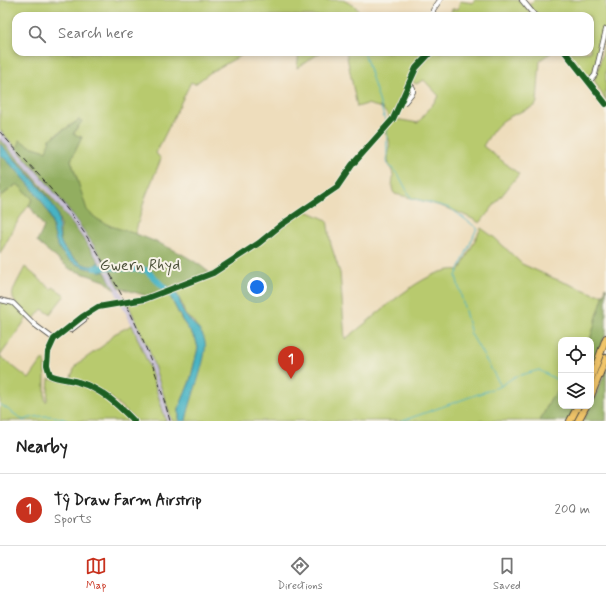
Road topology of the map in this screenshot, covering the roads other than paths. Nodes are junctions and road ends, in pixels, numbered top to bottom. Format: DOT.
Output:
graph roads {
  1 [pos="440,0"];
  2 [pos="522,0"];
  3 [pos="433,12"];
  4 [pos="532,12"];
  5 [pos="606,29"];
  6 [pos="427,56"];
  7 [pos="568,56"];
  8 [pos="589,82"];
  9 [pos="408,83"];
  10 [pos="400,102"];
  11 [pos="606,104"];
  12 [pos="0,300"];
  13 [pos="606,338"];
  14 [pos="54,339"];
  15 [pos="606,358"];
  16 [pos="593,373"];
  17 [pos="594,388"];
  18 [pos="576,409"];
  19 [pos="584,409"];
  20 [pos="134,421"];
  21 [pos="570,421"];
  22 [pos="578,421"];
  1 -- 3 [label="street"];
  2 -- 4 [label="street"];
  5 -- 8 [label="street"];
  6 -- 9 [label="street"];
  7 -- 8 [label="street"];
  8 -- 11 [label="street"];
  9 -- 10 [label="street"];
  9 -- 10 [label="street"];
  10 -- 14 [label="street"];
  12 -- 14 [label="street"];
  13 -- 16 [label="highway"];
  14 -- 20 [label="street"];
  15 -- 17 [label="highway"];
  18 -- 21 [label="highway"];
  19 -- 22 [label="highway"];
}
